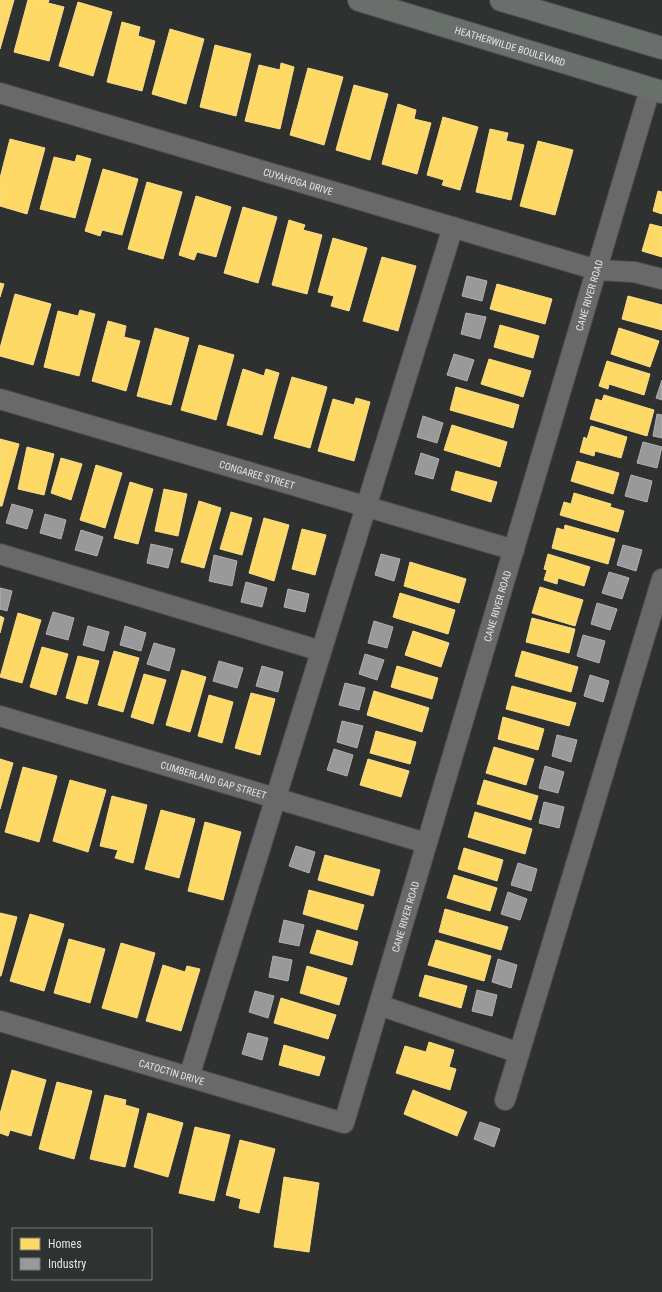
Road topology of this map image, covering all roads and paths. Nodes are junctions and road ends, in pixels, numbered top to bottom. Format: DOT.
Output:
graph roads {
  1 [pos="359,0"];
  2 [pos="501,0"];
  3 [pos="662,48"];
  4 [pos="656,90"];
  5 [pos="0,93"];
  6 [pos="453,227"];
  7 [pos="597,270"];
  8 [pos="662,278"];
  9 [pos="0,399"];
  10 [pos="366,507"];
  11 [pos="514,550"];
  12 [pos="0,554"];
  13 [pos="662,578"];
  14 [pos="321,651"];
  15 [pos="0,716"];
  16 [pos="275,799"];
  17 [pos="426,844"];
  18 [pos="379,1005"];
  19 [pos="0,1021"];
  20 [pos="519,1053"];
  21 [pos="189,1077"];
  22 [pos="505,1100"];
  23 [pos="344,1123"];
  1 -- 4 [label="main road, HEATHERWILDE BOULEVARD"];
  2 -- 3 [label="main road"];
  4 -- 7 [label="street, CANE RIVER ROAD"];
  5 -- 6 [label="street, CUYAHOGA DRIVE"];
  6 -- 7 [label="street, CUYAHOGA DRIVE"];
  6 -- 10 [label="street"];
  7 -- 8 [label="street, CUYAHOGA DRIVE"];
  7 -- 11 [label="street, CANE RIVER ROAD"];
  9 -- 10 [label="street, CONGAREE STREET"];
  10 -- 11 [label="street, CONGAREE STREET"];
  10 -- 14 [label="street"];
  11 -- 17 [label="street, CANE RIVER ROAD"];
  12 -- 14 [label="street"];
  13 -- 20 [label="street"];
  14 -- 16 [label="street"];
  15 -- 16 [label="street, CUMBERLAND GAP STREET"];
  16 -- 17 [label="street, CUMBERLAND GAP STREET"];
  16 -- 21 [label="street"];
  17 -- 18 [label="street, CANE RIVER ROAD"];
  18 -- 20 [label="street"];
  18 -- 23 [label="street, CANE RIVER ROAD"];
  19 -- 21 [label="street, CATOCTIN DRIVE"];
  20 -- 22 [label="street"];
  21 -- 23 [label="street, CATOCTIN DRIVE"];
}
